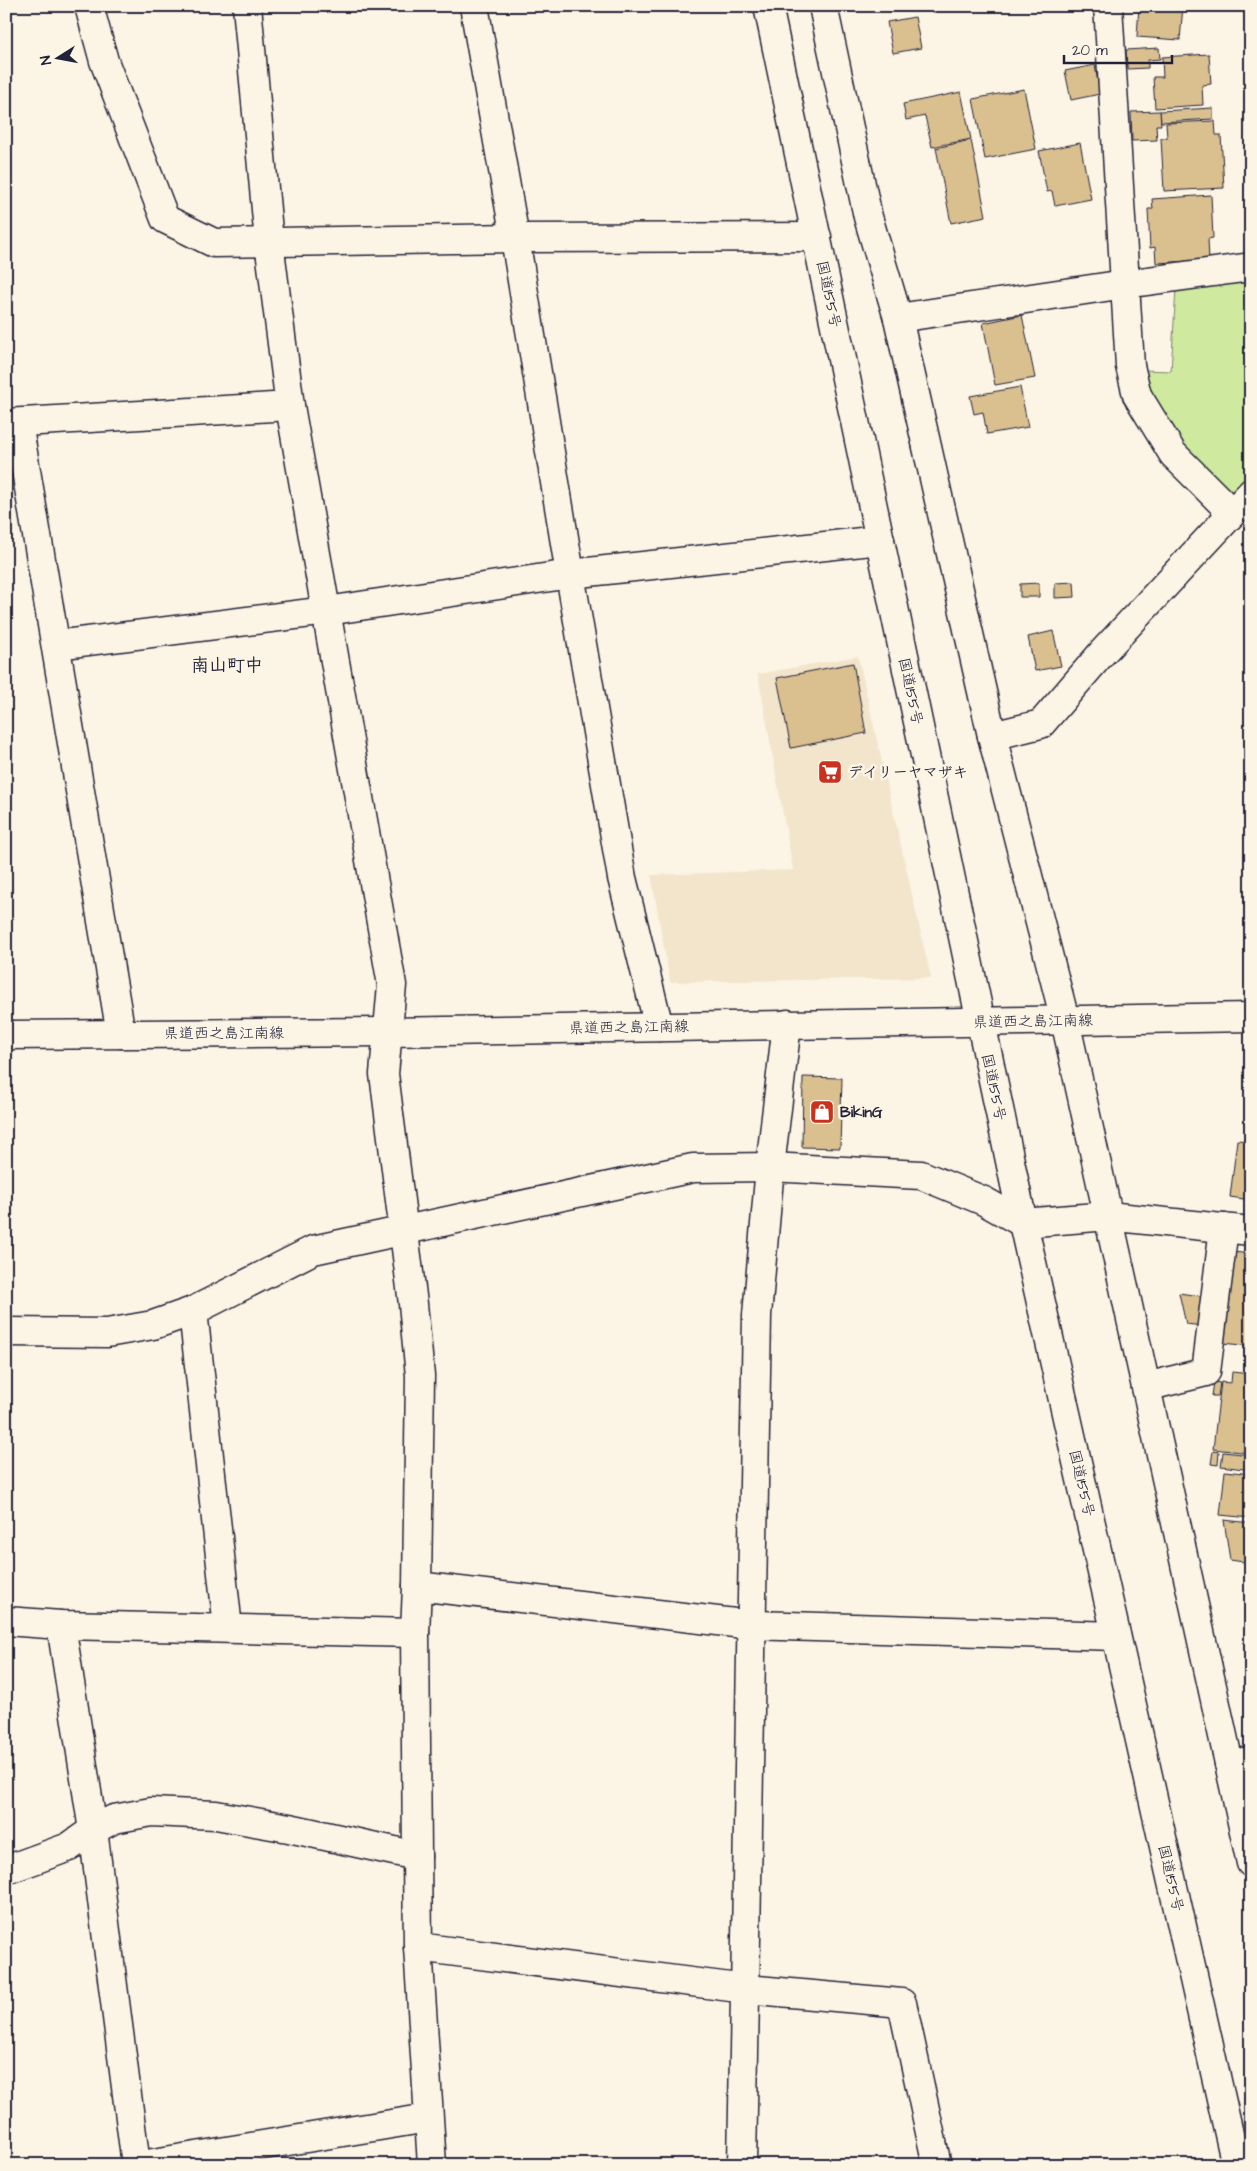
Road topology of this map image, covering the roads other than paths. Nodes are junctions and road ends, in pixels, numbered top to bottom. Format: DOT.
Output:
graph roads {
  1 [pos="89,6"];
  2 [pos="246,6"];
  3 [pos="474,6"];
  4 [pos="768,6"];
  5 [pos="823,6"];
  6 [pos="1108,6"];
  7 [pos="817,237"];
  8 [pos="515,238"];
  9 [pos="269,242"];
  10 [pos="1251,268"];
  11 [pos="1125,284"];
  12 [pos="898,318"];
  13 [pos="290,406"];
  14 [pos="12,423"];
  15 [pos="1244,503"];
  16 [pos="880,540"];
  17 [pos="570,574"];
  18 [pos="327,611"];
  19 [pos="56,645"];
  20 [pos="992,736"];
  21 [pos="1251,1017"];
  22 [pos="1065,1020"];
  23 [pos="980,1021"];
  24 [pos="787,1024"];
  25 [pos="660,1027"];
  26 [pos="388,1032"];
  27 [pos="121,1034"];
  28 [pos="6,1035"];
  29 [pos="770,1167"];
  30 [pos="1108,1216"];
  31 [pos="1023,1223"];
  32 [pos="1224,1228"];
  33 [pos="1251,1231"];
  34 [pos="403,1232"];
  35 [pos="193,1311"];
  36 [pos="6,1332"];
  37 [pos="1146,1387"];
  38 [pos="417,1586"];
  39 [pos="6,1621"];
  40 [pos="61,1625"];
  41 [pos="752,1625"];
  42 [pos="228,1628"];
  43 [pos="415,1633"];
  44 [pos="1116,1636"];
  45 [pos="1240,1763"];
  46 [pos="93,1830"];
  47 [pos="416,1856"];
  48 [pos="1251,1863"];
  49 [pos="6,1870"];
  50 [pos="418,1947"];
  51 [pos="746,1989"];
  52 [pos="428,2118"];
  53 [pos="136,2165"];
  54 [pos="141,2165"];
  55 [pos="432,2165"];
  56 [pos="742,2165"];
  57 [pos="937,2165"];
  58 [pos="1236,2165"];
  1 -- 9 [label="main road"];
  2 -- 9 [label="main road"];
  3 -- 8 [label="main road"];
  4 -- 7 [label="main road, 国道155号"];
  5 -- 12 [label="main road"];
  6 -- 11 [label="main road"];
  7 -- 8 [label="main road"];
  7 -- 16 [label="main road, 国道155号"];
  8 -- 9 [label="main road"];
  8 -- 17 [label="main road"];
  9 -- 13 [label="main road"];
  10 -- 11 [label="main road"];
  11 -- 12 [label="main road"];
  11 -- 15 [label="main road"];
  12 -- 20 [label="main road"];
  13 -- 14 [label="main road"];
  13 -- 18 [label="main road"];
  14 -- 19 [label="main road"];
  15 -- 20 [label="main road"];
  16 -- 17 [label="main road"];
  16 -- 23 [label="main road, 国道155号"];
  17 -- 18 [label="main road"];
  17 -- 25 [label="main road"];
  18 -- 19 [label="main road"];
  18 -- 26 [label="main road"];
  19 -- 27 [label="main road"];
  20 -- 22 [label="main road"];
  21 -- 22 [label="main road, 県道西之島江南線"];
  22 -- 23 [label="main road, 県道西之島江南線"];
  22 -- 30 [label="main road"];
  23 -- 24 [label="main road, 県道西之島江南線"];
  23 -- 31 [label="main road, 国道155号"];
  24 -- 25 [label="main road, 県道西之島江南線"];
  24 -- 29 [label="main road"];
  25 -- 26 [label="main road, 県道西之島江南線"];
  26 -- 27 [label="main road, 県道西之島江南線"];
  26 -- 34 [label="main road"];
  27 -- 28 [label="main road, 県道西之島江南線"];
  29 -- 31 [label="main road"];
  29 -- 34 [label="main road"];
  29 -- 41 [label="main road"];
  30 -- 31 [label="main road"];
  30 -- 32 [label="main road"];
  30 -- 37 [label="main road"];
  31 -- 44 [label="main road, 国道155号"];
  32 -- 33 [label="main road"];
  32 -- 37 [label="main road"];
  34 -- 35 [label="main road"];
  34 -- 38 [label="main road"];
  35 -- 36 [label="main road"];
  35 -- 42 [label="main road"];
  37 -- 45 [label="main road"];
  38 -- 41 [label="main road"];
  38 -- 43 [label="main road"];
  39 -- 40 [label="main road"];
  40 -- 42 [label="main road"];
  40 -- 46 [label="main road"];
  41 -- 44 [label="main road"];
  41 -- 51 [label="main road"];
  42 -- 43 [label="main road"];
  43 -- 47 [label="main road"];
  44 -- 58 [label="main road, 国道155号"];
  45 -- 48 [label="main road"];
  46 -- 47 [label="main road"];
  46 -- 49 [label="main road"];
  46 -- 53 [label="main road"];
  47 -- 50 [label="main road"];
  50 -- 51 [label="main road"];
  50 -- 52 [label="main road"];
  51 -- 56 [label="main road"];
  51 -- 57 [label="main road"];
  52 -- 54 [label="main road"];
  52 -- 55 [label="main road"];
}
